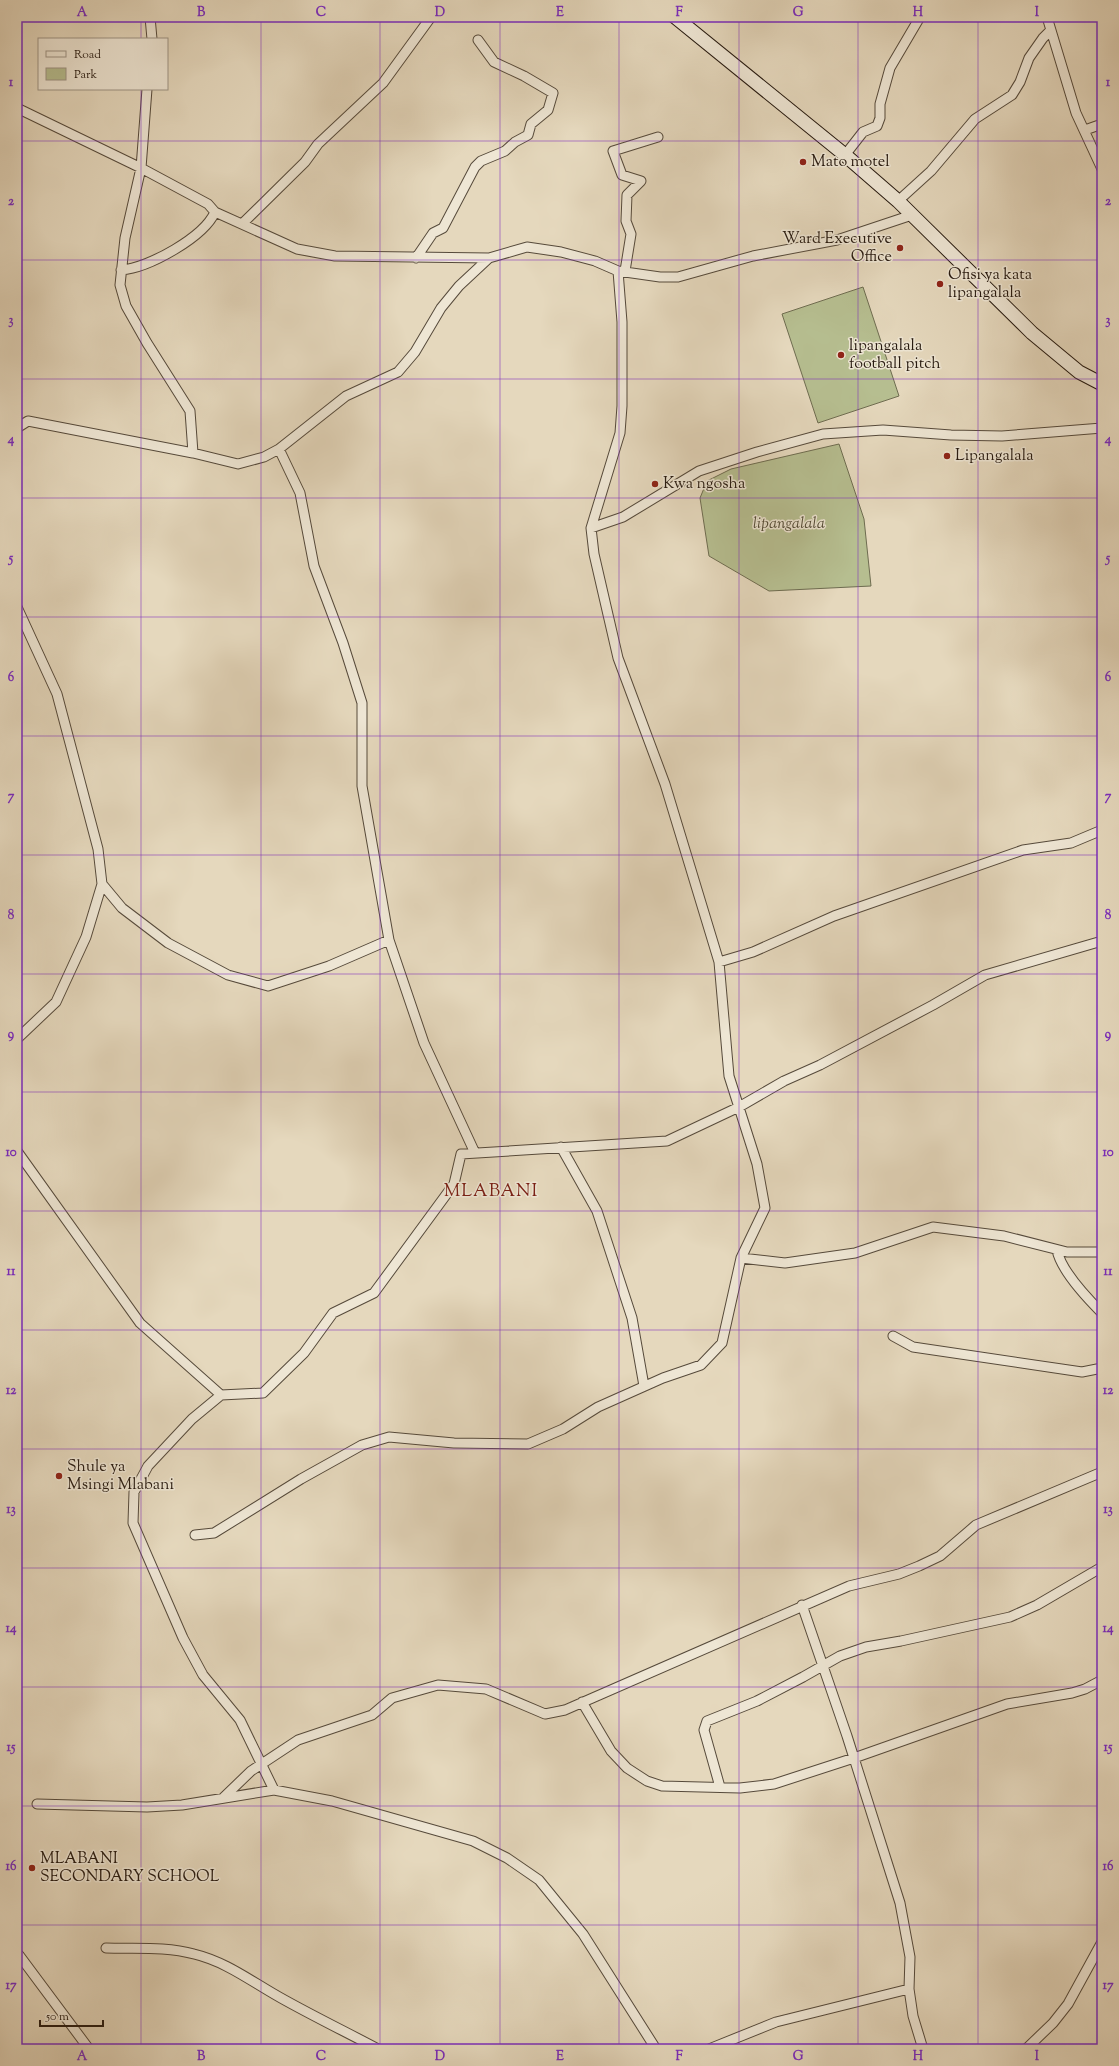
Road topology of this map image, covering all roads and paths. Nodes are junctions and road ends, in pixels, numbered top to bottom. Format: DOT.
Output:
graph roads {
  1 [pos="150,17"];
  2 [pos="431,17"];
  3 [pos="675,17"];
  4 [pos="920,17"];
  5 [pos="1047,17"];
  6 [pos="1050,31"];
  7 [pos="152,38"];
  8 [pos="478,40"];
  9 [pos="147,90"];
  10 [pos="17,108"];
  11 [pos="1102,124"];
  12 [pos="1085,130"];
  13 [pos="658,137"];
  14 [pos="845,155"];
  15 [pos="141,168"];
  16 [pos="1102,169"];
  17 [pos="898,201"];
  18 [pos="215,212"];
  19 [pos="912,215"];
  20 [pos="242,224"];
  21 [pos="416,258"];
  22 [pos="489,258"];
  23 [pos="121,270"];
  24 [pos="621,271"];
  25 [pos="1102,384"];
  26 [pos="17,428"];
  27 [pos="1102,428"];
  28 [pos="279,448"];
  29 [pos="192,454"];
  30 [pos="591,528"];
  31 [pos="17,607"];
  32 [pos="1102,830"];
  33 [pos="102,884"];
  34 [pos="389,940"];
  35 [pos="1102,941"];
  36 [pos="718,962"];
  37 [pos="17,1039"];
  38 [pos="739,1107"];
  39 [pos="561,1147"];
  40 [pos="17,1151"];
  41 [pos="475,1153"];
  42 [pos="1057,1250"];
  43 [pos="1102,1252"];
  44 [pos="741,1258"];
  45 [pos="1102,1313"];
  46 [pos="893,1336"];
  47 [pos="1102,1368"];
  48 [pos="644,1386"];
  49 [pos="221,1394"];
  50 [pos="1102,1472"];
  51 [pos="195,1535"];
  52 [pos="1102,1567"];
  53 [pos="802,1605"];
  54 [pos="822,1665"];
  55 [pos="1102,1680"];
  56 [pos="582,1702"];
  57 [pos="854,1758"];
  58 [pos="262,1764"];
  59 [pos="720,1787"];
  60 [pos="274,1790"];
  61 [pos="223,1798"];
  62 [pos="37,1804"];
  63 [pos="1102,1942"];
  64 [pos="106,1948"];
  65 [pos="20,1955"];
  66 [pos="909,1989"];
  67 [pos="89,2049"];
  68 [pos="378,2049"];
  69 [pos="656,2049"];
  70 [pos="709,2049"];
  71 [pos="923,2049"];
  72 [pos="1026,2049"];
  1 -- 7 [label="street"];
  2 -- 20 [label="street"];
  3 -- 14 [label="main road"];
  4 -- 14 [label="street"];
  5 -- 6 [label="street"];
  6 -- 12 [label="street"];
  6 -- 17 [label="street"];
  8 -- 21 [label="street"];
  9 -- 15 [label="street"];
  10 -- 15 [label="street"];
  11 -- 12 [label="street"];
  12 -- 16 [label="street"];
  13 -- 24 [label="street"];
  14 -- 17 [label="main road"];
  15 -- 18 [label="street"];
  15 -- 23 [label="street"];
  17 -- 19 [label="main road"];
  18 -- 20 [label="street"];
  18 -- 23 [label="street"];
  19 -- 24 [label="street"];
  19 -- 25 [label="main road"];
  20 -- 21 [label="street"];
  21 -- 22 [label="street"];
  22 -- 24 [label="street"];
  22 -- 28 [label="street"];
  23 -- 29 [label="street"];
  24 -- 30 [label="street"];
  26 -- 29 [label="street"];
  27 -- 30 [label="street"];
  28 -- 29 [label="street"];
  28 -- 34 [label="street"];
  30 -- 36 [label="street"];
  31 -- 33 [label="street"];
  32 -- 36 [label="street"];
  33 -- 34 [label="street"];
  33 -- 37 [label="street"];
  34 -- 41 [label="street"];
  35 -- 38 [label="street"];
  36 -- 38 [label="street"];
  38 -- 39 [label="street"];
  38 -- 44 [label="street"];
  39 -- 41 [label="street"];
  39 -- 48 [label="street"];
  40 -- 49 [label="street"];
  41 -- 49 [label="street"];
  42 -- 43 [label="street"];
  42 -- 44 [label="street"];
  42 -- 45 [label="street"];
  44 -- 48 [label="street"];
  46 -- 47 [label="street"];
  48 -- 51 [label="street"];
  49 -- 58 [label="street"];
  50 -- 53 [label="street"];
  52 -- 54 [label="street"];
  53 -- 54 [label="street"];
  53 -- 56 [label="street"];
  54 -- 57 [label="street"];
  54 -- 59 [label="street"];
  55 -- 57 [label="street"];
  56 -- 58 [label="street"];
  56 -- 59 [label="street"];
  57 -- 59 [label="street"];
  57 -- 66 [label="street"];
  58 -- 60 [label="street"];
  58 -- 61 [label="street"];
  60 -- 61 [label="street"];
  60 -- 69 [label="street"];
  61 -- 62 [label="street"];
  63 -- 72 [label="street"];
  64 -- 68 [label="street"];
  65 -- 67 [label="street"];
  66 -- 70 [label="street"];
  66 -- 71 [label="street"];
}
